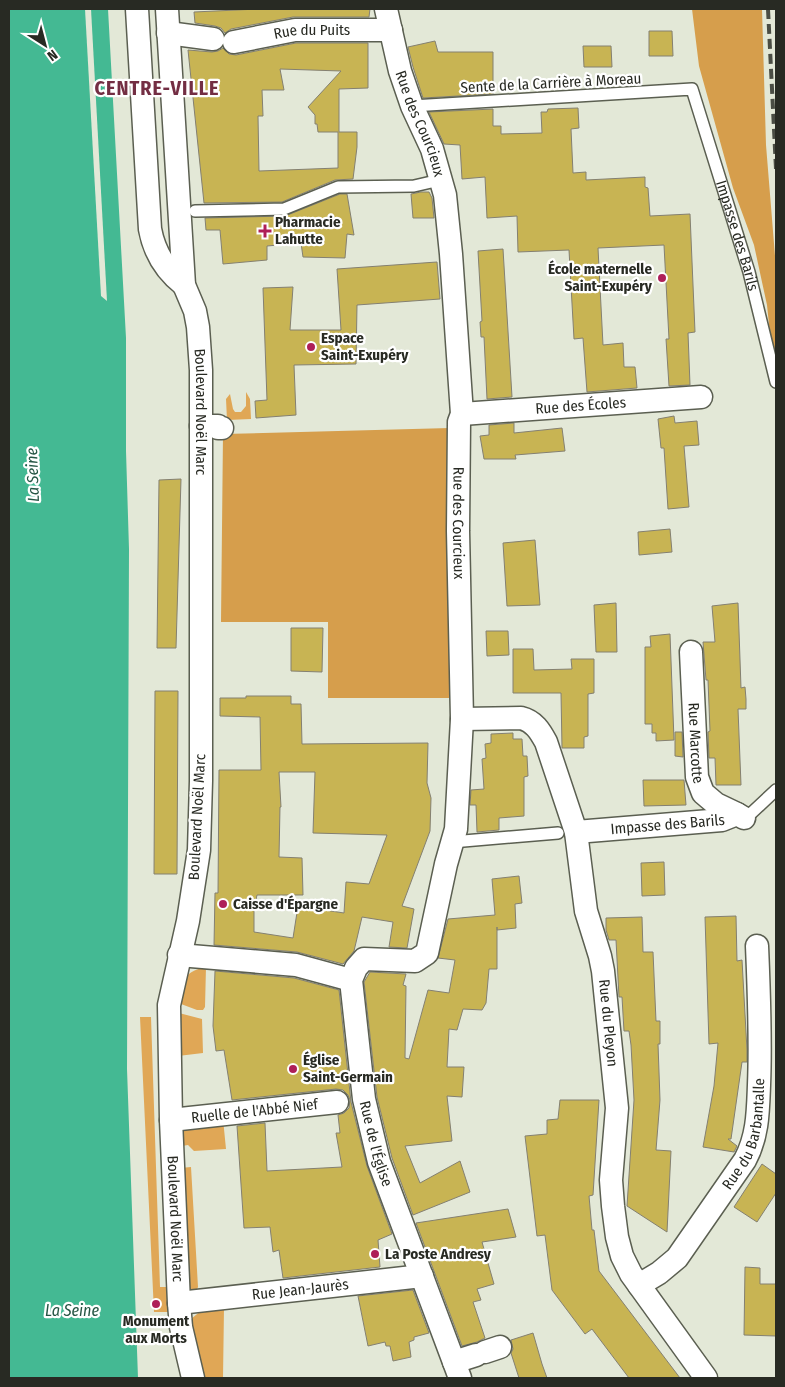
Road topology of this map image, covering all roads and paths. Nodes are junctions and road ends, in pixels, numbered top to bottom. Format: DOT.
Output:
graph roads {
  1 [pos="137,9"];
  2 [pos="167,9"];
  3 [pos="386,9"];
  4 [pos="391,30"];
  5 [pos="168,33"];
  6 [pos="692,89"];
  7 [pos="412,106"];
  8 [pos="440,180"];
  9 [pos="196,211"];
  10 [pos="184,285"];
  11 [pos="776,382"];
  12 [pos="700,397"];
  13 [pos="462,414"];
  14 [pos="691,652"];
  15 [pos="462,719"];
  16 [pos="776,790"];
  17 [pos="741,816"];
  18 [pos="567,832"];
  19 [pos="452,842"];
  20 [pos="757,946"];
  21 [pos="179,955"];
  22 [pos="351,980"];
  23 [pos="337,1102"];
  24 [pos="171,1120"];
  25 [pos="422,1276"];
  26 [pos="639,1285"];
  27 [pos="179,1303"];
  28 [pos="487,1351"];
  29 [pos="457,1370"];
  30 [pos="193,1378"];
  31 [pos="706,1378"];
  1 -- 10 [label="street, Boulevard Noël Marc"];
  2 -- 5 [label="street, Boulevard Noël Marc"];
  3 -- 4 [label="street, Rue des Courcieux"];
  4 -- 5 [label="street, Rue du Puits"];
  4 -- 7 [label="street, Rue des Courcieux"];
  5 -- 10 [label="street, Boulevard Noël Marc"];
  6 -- 7 [label="lane, Sente de la Carrière à Moreau"];
  6 -- 11 [label="lane, Impasse des Barils"];
  7 -- 8 [label="street, Rue des Courcieux"];
  8 -- 9 [label="lane"];
  8 -- 13 [label="street, Rue des Courcieux"];
  10 -- 21 [label="street, Boulevard Noël Marc"];
  12 -- 13 [label="street, Rue des Écoles"];
  13 -- 15 [label="street, Rue des Courcieux"];
  14 -- 17 [label="street, Rue Marcotte"];
  15 -- 18 [label="street, Rue du Pleyon"];
  15 -- 19 [label="street, Rue des Courcieux"];
  16 -- 17 [label="lane, Impasse des Barils"];
  17 -- 18 [label="street, Impasse des Barils"];
  18 -- 19 [label="lane"];
  18 -- 26 [label="street, Rue du Pleyon"];
  19 -- 22 [label="street, Rue des Courcieux"];
  20 -- 26 [label="street, Rue du Barbantalle"];
  21 -- 22 [label="street"];
  21 -- 24 [label="street, Boulevard Noël Marc"];
  22 -- 25 [label="street, Rue de l'Église"];
  23 -- 24 [label="street, Ruelle de l'Abbé Nief"];
  24 -- 27 [label="street, Boulevard Noël Marc"];
  25 -- 27 [label="street, Rue Jean-Jaurès"];
  25 -- 29 [label="street, Rue de l'Église"];
  26 -- 31 [label="street, Rue du Pleyon"];
  27 -- 30 [label="street, Boulevard Noël Marc"];
  28 -- 29 [label="street"];
}
